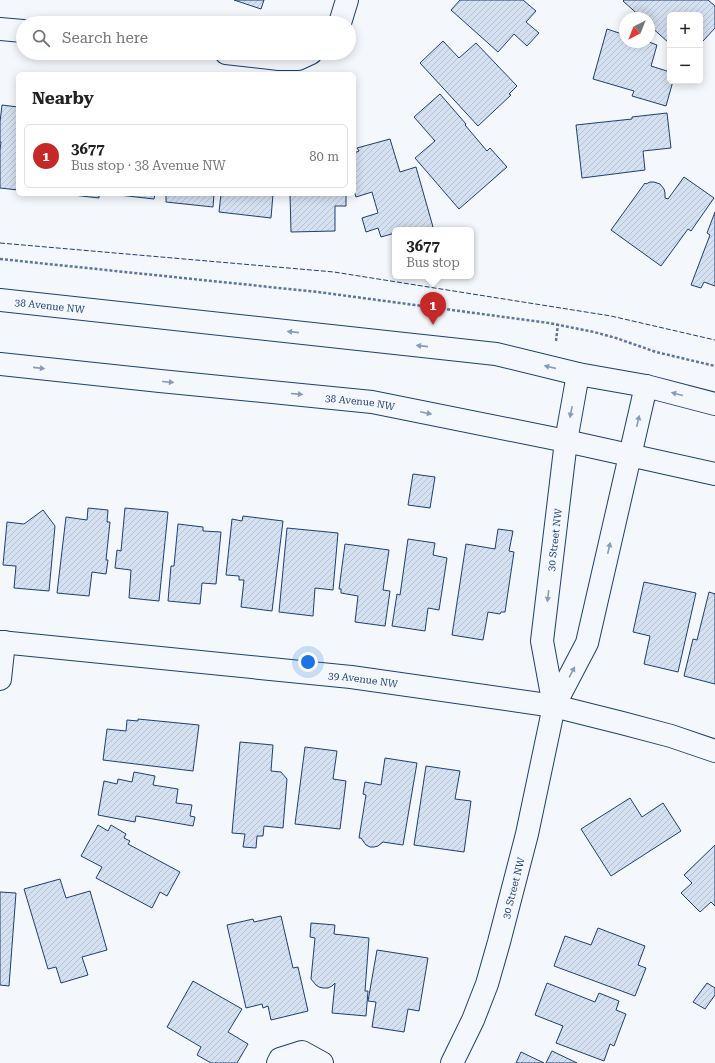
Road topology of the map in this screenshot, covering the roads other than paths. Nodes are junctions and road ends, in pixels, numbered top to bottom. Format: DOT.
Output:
graph roads {
  1 [pos="347,0"];
  2 [pos="342,16"];
  3 [pos="0,29"];
  4 [pos="16,30"];
  5 [pos="0,300"];
  6 [pos="0,364"];
  7 [pos="578,374"];
  8 [pos="646,386"];
  9 [pos="715,404"];
  10 [pos="566,441"];
  11 [pos="630,455"];
  12 [pos="715,474"];
  13 [pos="2,642"];
  14 [pos="0,679"];
  15 [pos="554,706"];
  16 [pos="715,751"];
  17 [pos="278,1063"];
  18 [pos="322,1063"];
  19 [pos="452,1063"];
  1 -- 2 [label="street"];
  3 -- 4 [label="street"];
  7 -- 5 [label="street, 38 Avenue NW, one-way"];
  6 -- 10 [label="street, 38 Avenue NW, one-way"];
  7 -- 8 [label="street, 38 Avenue NW"];
  7 -- 10 [label="street, 30 Street NW, one-way"];
  9 -- 8 [label="street, 38 Avenue NW, one-way"];
  11 -- 8 [label="street, 30 Street NW, one-way"];
  10 -- 11 [label="street, 38 Avenue NW"];
  10 -- 15 [label="street, 30 Street NW, one-way"];
  11 -- 12 [label="street, 38 Avenue NW"];
  15 -- 11 [label="street, 30 Street NW, one-way"];
  13 -- 14 [label="street, 39 Avenue NW"];
  13 -- 15 [label="street, 39 Avenue NW"];
  15 -- 16 [label="street, 39 Avenue NW"];
  15 -- 19 [label="street, 30 Street NW"];
  17 -- 18 [label="street"];
}
